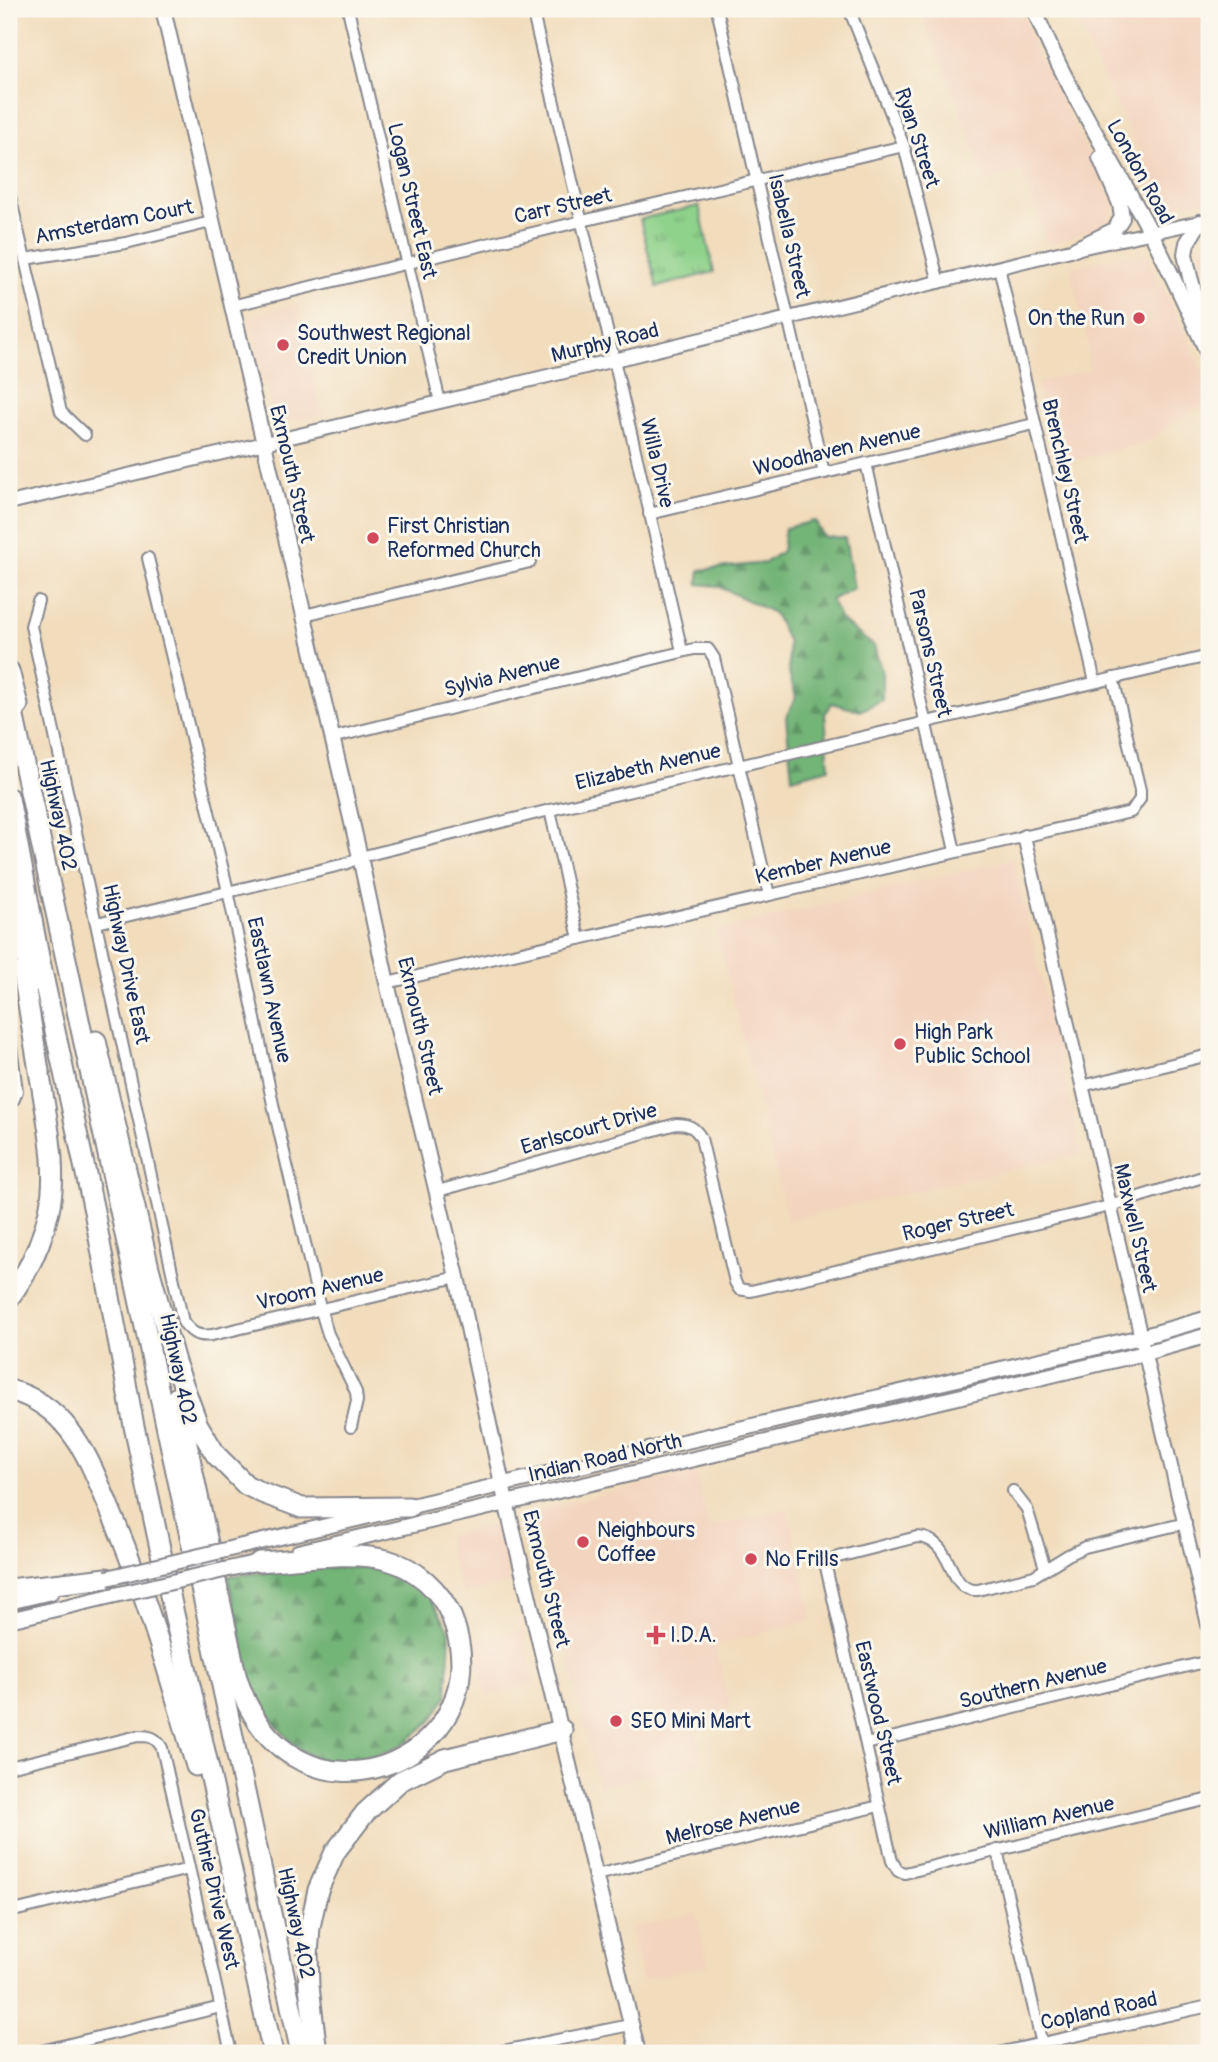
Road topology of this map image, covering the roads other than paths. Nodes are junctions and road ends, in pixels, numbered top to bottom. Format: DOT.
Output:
graph roads {
  1 [pos="163,9"];
  2 [pos="348,9"];
  3 [pos="532,9"];
  4 [pos="717,9"];
  5 [pos="849,9"];
  6 [pos="1034,9"];
  7 [pos="1091,126"];
  8 [pos="904,146"];
  9 [pos="757,180"];
  10 [pos="9,192"];
  11 [pos="582,220"];
  12 [pos="1205,221"];
  13 [pos="211,222"];
  14 [pos="1151,233"];
  15 [pos="1076,249"];
  16 [pos="25,259"];
  17 [pos="406,263"];
  18 [pos="999,267"];
  19 [pos="939,282"];
  20 [pos="231,306"];
  21 [pos="788,318"];
  22 [pos="1201,338"];
  23 [pos="1209,356"];
  24 [pos="613,360"];
  25 [pos="440,402"];
  26 [pos="1034,424"];
  27 [pos="85,435"];
  28 [pos="263,443"];
  29 [pos="866,463"];
  30 [pos="824,473"];
  31 [pos="9,503"];
  32 [pos="649,514"];
  33 [pos="148,558"];
  34 [pos="530,562"];
  35 [pos="38,601"];
  36 [pos="304,615"];
  37 [pos="682,651"];
  38 [pos="1209,656"];
  39 [pos="9,671"];
  40 [pos="1113,678"];
  41 [pos="1095,682"];
  42 [pos="9,694"];
  43 [pos="926,722"];
  44 [pos="331,738"];
  45 [pos="739,766"];
  46 [pos="9,798"];
  47 [pos="550,810"];
  48 [pos="1024,836"];
  49 [pos="955,851"];
  50 [pos="21,857"];
  51 [pos="360,857"];
  52 [pos="228,891"];
  53 [pos="769,895"];
  54 [pos="11,898"];
  55 [pos="97,923"];
  56 [pos="579,939"];
  57 [pos="387,982"];
  58 [pos="9,1031"];
  59 [pos="1209,1055"];
  60 [pos="1082,1086"];
  61 [pos="11,1101"];
  62 [pos="1209,1175"];
  63 [pos="438,1191"];
  64 [pos="1111,1206"];
  65 [pos="731,1266"];
  66 [pos="149,1268"];
  67 [pos="457,1277"];
  68 [pos="9,1298"];
  69 [pos="320,1308"];
  70 [pos="1209,1318"];
  71 [pos="192,1333"];
  72 [pos="1209,1335"];
  73 [pos="1141,1337"];
  74 [pos="1145,1353"];
  75 [pos="9,1390"];
  76 [pos="351,1426"];
  77 [pos="502,1484"];
  78 [pos="1013,1491"];
  79 [pos="506,1502"];
  80 [pos="410,1507"];
  81 [pos="1186,1523"];
  82 [pos="259,1562"];
  83 [pos="1045,1569"];
  84 [pos="109,1587"];
  85 [pos="9,1589"];
  86 [pos="9,1602"];
  87 [pos="9,1620"];
  88 [pos="1209,1629"];
  89 [pos="1209,1661"];
  90 [pos="562,1730"];
  91 [pos="866,1744"];
  92 [pos="196,1766"];
  93 [pos="9,1767"];
  94 [pos="1209,1799"];
  95 [pos="879,1806"];
  96 [pos="997,1850"];
  97 [pos="189,1869"];
  98 [pos="898,1871"];
  99 [pos="596,1875"];
  100 [pos="9,1912"];
  101 [pos="1209,2006"];
  102 [pos="221,2007"];
  103 [pos="631,2025"];
  104 [pos="1043,2048"];
  105 [pos="33,2053"];
  106 [pos="231,2053"];
  107 [pos="261,2053"];
  108 [pos="273,2053"];
  109 [pos="284,2053"];
  110 [pos="301,2053"];
  111 [pos="317,2053"];
  112 [pos="493,2053"];
  113 [pos="638,2053"];
  114 [pos="998,2053"];
  1 -- 13 [label="main road, Exmouth Street"];
  2 -- 17 [label="street, Logan Street East"];
  3 -- 11 [label="street, Willa Drive"];
  4 -- 9 [label="street, Isabella Street"];
  5 -- 8 [label="street, Ryan Street"];
  6 -- 7 [label="main road, London Road"];
  7 -- 14 [label="main road, London Road"];
  7 -- 15 [label="main road"];
  8 -- 9 [label="street, Carr Street"];
  8 -- 19 [label="street, Ryan Street"];
  9 -- 11 [label="street, Carr Street"];
  9 -- 21 [label="street, Isabella Street"];
  10 -- 16 [label="street, Amsterdam Court"];
  11 -- 17 [label="street, Carr Street"];
  11 -- 24 [label="street, Willa Drive"];
  12 -- 14 [label="street, Murphy Road"];
  12 -- 22 [label="main road"];
  13 -- 16 [label="street, Amsterdam Court"];
  13 -- 20 [label="main road, Exmouth Street"];
  14 -- 15 [label="street, Murphy Road"];
  14 -- 22 [label="main road, London Road"];
  15 -- 18 [label="street, Murphy Road"];
  16 -- 27 [label="street, Amsterdam Court"];
  17 -- 20 [label="street, Carr Street"];
  17 -- 25 [label="street, Logan Street East"];
  18 -- 19 [label="street, Murphy Road"];
  18 -- 26 [label="street, Brenchley Street"];
  19 -- 21 [label="street, Murphy Road"];
  20 -- 28 [label="main road, Exmouth Street"];
  21 -- 24 [label="street, Murphy Road"];
  21 -- 30 [label="street, Isabella Street"];
  22 -- 23 [label="main road, London Road"];
  24 -- 25 [label="street, Murphy Road"];
  24 -- 32 [label="street, Willa Drive"];
  25 -- 28 [label="street, Murphy Road"];
  26 -- 29 [label="street, Woodhaven Avenue"];
  26 -- 41 [label="street, Brenchley Street"];
  28 -- 31 [label="street, Murphy Road"];
  28 -- 36 [label="main road, Exmouth Street"];
  29 -- 30 [label="street, Woodhaven Avenue"];
  29 -- 43 [label="street, Parsons Street"];
  30 -- 32 [label="street, Woodhaven Avenue"];
  32 -- 37 [label="street, Willa Drive"];
  33 -- 52 [label="street, Eastlawn Avenue"];
  34 -- 36 [label="street"];
  35 -- 55 [label="street, Highway Drive East"];
  36 -- 44 [label="main road, Exmouth Street"];
  37 -- 44 [label="street, Sylvia Avenue"];
  37 -- 45 [label="street"];
  38 -- 40 [label="street, Elizabeth Avenue"];
  39 -- 66 [label="highway"];
  40 -- 41 [label="street, Elizabeth Avenue"];
  40 -- 48 [label="street, Kember Avenue"];
  41 -- 43 [label="street, Elizabeth Avenue"];
  42 -- 110 [label="highway, Highway 402"];
  43 -- 45 [label="street, Elizabeth Avenue"];
  43 -- 49 [label="street, Parsons Street"];
  44 -- 51 [label="main road, Exmouth Street"];
  45 -- 47 [label="street, Elizabeth Avenue"];
  45 -- 53 [label="street"];
  46 -- 50 [label="highway"];
  47 -- 51 [label="street, Elizabeth Avenue"];
  47 -- 56 [label="street"];
  48 -- 49 [label="street, Kember Avenue"];
  48 -- 60 [label="street, Maxwell Street"];
  49 -- 53 [label="street, Kember Avenue"];
  50 -- 108 [label="highway"];
  50 -- 109 [label="highway"];
  51 -- 52 [label="street, Elizabeth Avenue"];
  51 -- 57 [label="main road, Exmouth Street"];
  52 -- 55 [label="street, Elizabeth Avenue"];
  52 -- 69 [label="street, Eastlawn Avenue"];
  53 -- 56 [label="street, Kember Avenue"];
  54 -- 68 [label="highway"];
  54 -- 92 [label="highway"];
  55 -- 71 [label="street, Highway Drive East"];
  56 -- 57 [label="street, Kember Avenue"];
  57 -- 63 [label="main road, Exmouth Street"];
  58 -- 61 [label="street"];
  59 -- 60 [label="street"];
  60 -- 64 [label="street, Maxwell Street"];
  62 -- 64 [label="street, Roger Street"];
  63 -- 65 [label="street, Earlscourt Drive"];
  63 -- 67 [label="main road, Exmouth Street"];
  64 -- 65 [label="street, Roger Street"];
  64 -- 73 [label="street, Maxwell Street"];
  66 -- 80 [label="highway"];
  66 -- 82 [label="highway"];
  67 -- 69 [label="street, Vroom Avenue"];
  67 -- 77 [label="main road, Exmouth Street"];
  69 -- 71 [label="street, Vroom Avenue"];
  69 -- 76 [label="street, Eastlawn Avenue"];
  70 -- 73 [label="main road, Indian Road North"];
  72 -- 74 [label="main road, Indian Road North"];
  73 -- 74 [label="street, Maxwell Street"];
  73 -- 77 [label="main road, Indian Road North"];
  74 -- 79 [label="main road, Indian Road North"];
  74 -- 81 [label="street, Maxwell Street"];
  75 -- 92 [label="highway"];
  77 -- 79 [label="main road, Exmouth Street"];
  77 -- 80 [label="main road, Indian Road North"];
  78 -- 83 [label="street"];
  79 -- 82 [label="main road, Indian Road North"];
  79 -- 90 [label="main road, Exmouth Street"];
  80 -- 84 [label="main road, Indian Road North, bridge"];
  81 -- 83 [label="street"];
  81 -- 88 [label="street, Maxwell Street"];
  82 -- 84 [label="main road, Indian Road North, bridge"];
  83 -- 91 [label="street, Eastwood Street"];
  84 -- 85 [label="highway"];
  84 -- 86 [label="main road, Indian Road North"];
  84 -- 87 [label="main road, Indian Road North"];
  89 -- 91 [label="street, Southern Avenue"];
  90 -- 99 [label="main road, Exmouth Street"];
  90 -- 111 [label="highway"];
  91 -- 95 [label="street, Eastwood Street"];
  92 -- 107 [label="highway"];
  93 -- 97 [label="street, Guthrie Drive West"];
  94 -- 96 [label="street, William Avenue"];
  95 -- 98 [label="street, Eastwood Street"];
  95 -- 99 [label="street, Melrose Avenue"];
  96 -- 98 [label="street, William Avenue"];
  96 -- 104 [label="street"];
  97 -- 100 [label="street"];
  97 -- 102 [label="street, Guthrie Drive West"];
  99 -- 103 [label="main road, Exmouth Street"];
  101 -- 104 [label="street, Copland Road"];
  102 -- 105 [label="street"];
  102 -- 106 [label="street, Guthrie Drive West"];
  103 -- 112 [label="street"];
  103 -- 113 [label="main road, Exmouth Street"];
  104 -- 114 [label="street, Copland Road"];
}
